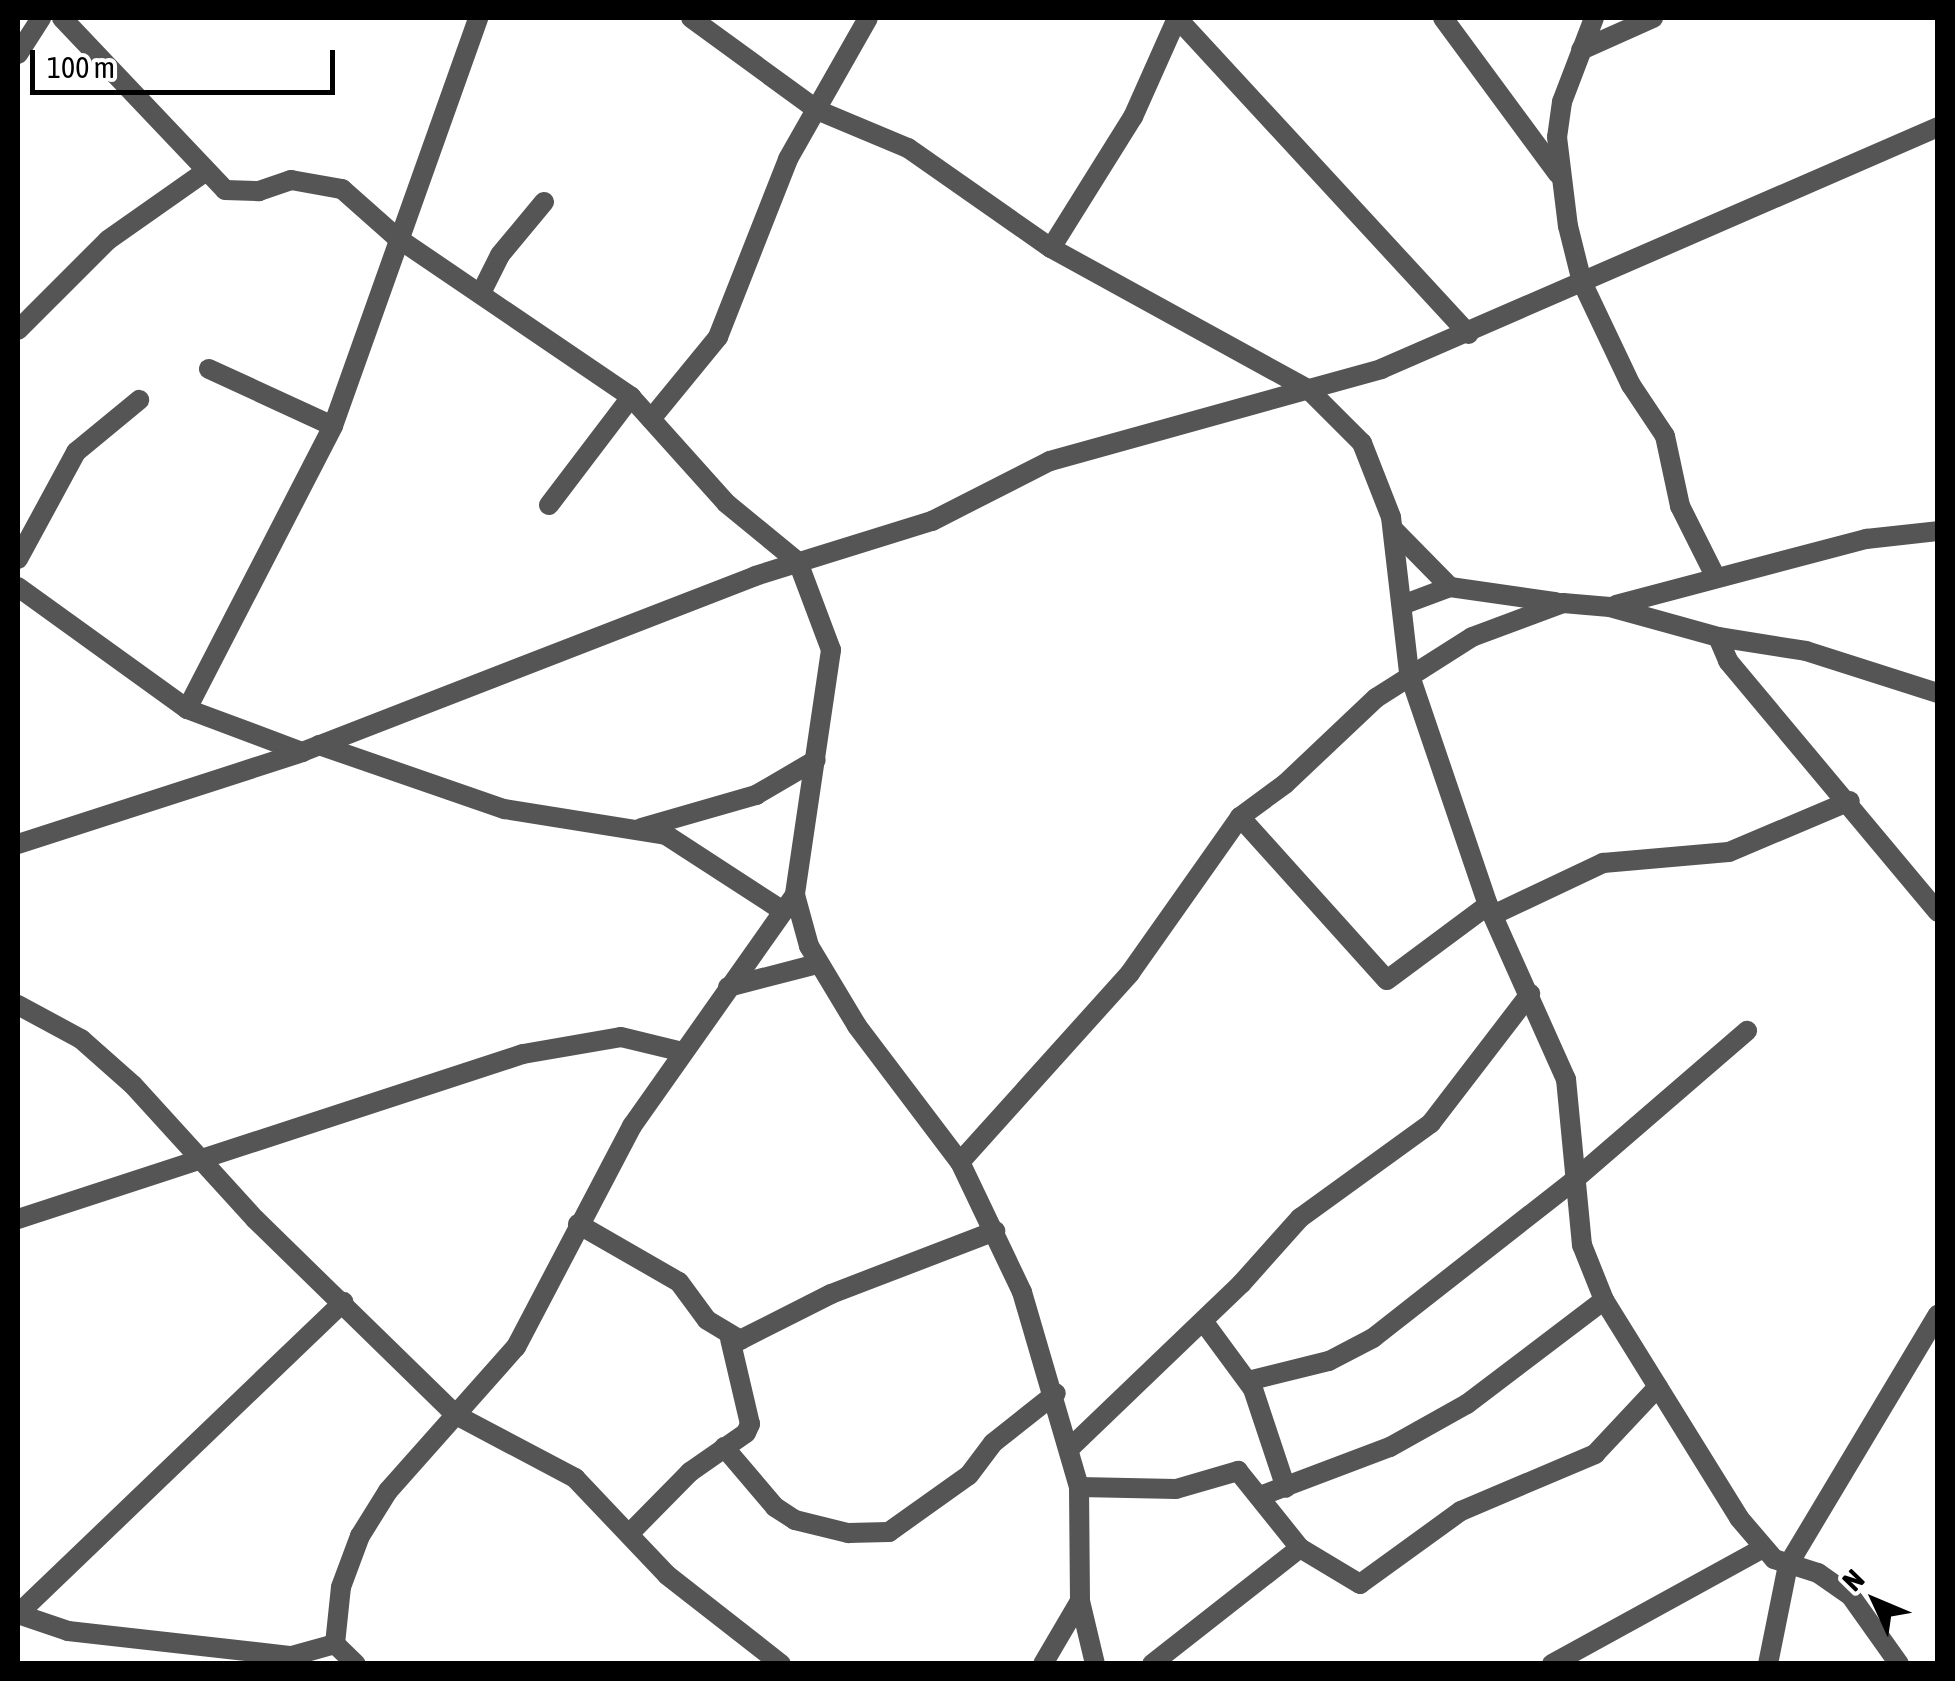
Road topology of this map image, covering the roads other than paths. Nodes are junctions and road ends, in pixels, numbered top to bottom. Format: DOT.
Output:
graph roads {
  1 [pos="41,18"];
  2 [pos="62,18"];
  3 [pos="478,18"];
  4 [pos="691,18"];
  5 [pos="868,18"];
  6 [pos="1177,18"];
  7 [pos="1443,18"];
  8 [pos="1594,18"];
  9 [pos="1653,18"];
  10 [pos="1581,50"];
  11 [pos="18,54"];
  12 [pos="817,110"];
  13 [pos="1938,127"];
  14 [pos="206,171"];
  15 [pos="1560,176"];
  16 [pos="544,202"];
  17 [pos="396,237"];
  18 [pos="1051,248"];
  19 [pos="1582,282"];
  20 [pos="481,293"];
  21 [pos="18,330"];
  22 [pos="1469,334"];
  23 [pos="209,369"];
  24 [pos="1309,390"];
  25 [pos="631,397"];
  26 [pos="139,400"];
  27 [pos="651,420"];
  28 [pos="333,426"];
  29 [pos="549,506"];
  30 [pos="1393,529"];
  31 [pos="1938,531"];
  32 [pos="18,560"];
  33 [pos="798,562"];
  34 [pos="1716,578"];
  35 [pos="18,587"];
  36 [pos="1450,588"];
  37 [pos="1564,604"];
  38 [pos="1402,605"];
  39 [pos="1610,607"];
  40 [pos="1718,637"];
  41 [pos="1409,674"];
  42 [pos="1938,692"];
  43 [pos="186,709"];
  44 [pos="311,748"];
  45 [pos="816,760"];
  46 [pos="1850,801"];
  47 [pos="1240,817"];
  48 [pos="639,828"];
  49 [pos="18,844"];
  50 [pos="789,903"];
  51 [pos="1491,910"];
  52 [pos="1938,912"];
  53 [pos="817,964"];
  54 [pos="728,987"];
  55 [pos="1530,994"];
  56 [pos="18,1005"];
  57 [pos="1747,1031"];
  58 [pos="680,1051"];
  59 [pos="207,1159"];
  60 [pos="960,1162"];
  61 [pos="1573,1181"];
  62 [pos="18,1219"];
  63 [pos="578,1224"];
  64 [pos="996,1231"];
  65 [pos="1604,1300"];
  66 [pos="343,1302"];
  67 [pos="1938,1314"];
  68 [pos="1204,1321"];
  69 [pos="730,1339"];
  70 [pos="1248,1381"];
  71 [pos="1658,1387"];
  72 [pos="1056,1394"];
  73 [pos="456,1415"];
  74 [pos="724,1447"];
  75 [pos="1071,1447"];
  76 [pos="1079,1487"];
  77 [pos="1286,1488"];
  78 [pos="1260,1496"];
  79 [pos="630,1533"];
  80 [pos="1300,1548"];
  81 [pos="1763,1548"];
  82 [pos="1788,1565"];
  83 [pos="1080,1601"];
  84 [pos="18,1614"];
  85 [pos="335,1644"];
  86 [pos="290,1660"];
  87 [pos="356,1664"];
  88 [pos="781,1664"];
  89 [pos="1043,1664"];
  90 [pos="1095,1664"];
  91 [pos="1152,1664"];
  92 [pos="1552,1664"];
  93 [pos="1768,1664"];
  94 [pos="1900,1664"];
  1 -- 11 [label="street"];
  2 -- 14 [label="street"];
  3 -- 17 [label="street"];
  4 -- 12 [label="street"];
  5 -- 12 [label="street"];
  6 -- 18 [label="street"];
  6 -- 22 [label="street"];
  7 -- 15 [label="street"];
  8 -- 10 [label="street"];
  9 -- 10 [label="street"];
  10 -- 15 [label="street"];
  12 -- 18 [label="street"];
  12 -- 27 [label="street"];
  13 -- 19 [label="street"];
  14 -- 17 [label="street"];
  14 -- 21 [label="street"];
  15 -- 19 [label="street"];
  16 -- 20 [label="street"];
  17 -- 20 [label="street"];
  17 -- 28 [label="street"];
  18 -- 24 [label="street"];
  19 -- 22 [label="street"];
  19 -- 34 [label="street"];
  20 -- 25 [label="street"];
  22 -- 24 [label="street"];
  23 -- 28 [label="street"];
  24 -- 30 [label="street"];
  24 -- 33 [label="street"];
  25 -- 27 [label="street"];
  25 -- 29 [label="street"];
  26 -- 32 [label="street"];
  27 -- 33 [label="street"];
  28 -- 43 [label="street"];
  30 -- 36 [label="street"];
  30 -- 38 [label="street"];
  31 -- 34 [label="street"];
  33 -- 44 [label="street"];
  33 -- 45 [label="street"];
  34 -- 39 [label="street"];
  35 -- 43 [label="street"];
  36 -- 37 [label="street"];
  36 -- 38 [label="street"];
  37 -- 39 [label="street"];
  37 -- 41 [label="street"];
  38 -- 41 [label="street"];
  39 -- 40 [label="street"];
  40 -- 42 [label="street"];
  40 -- 46 [label="street"];
  41 -- 47 [label="street"];
  41 -- 51 [label="street"];
  43 -- 44 [label="street"];
  44 -- 48 [label="street"];
  44 -- 49 [label="street"];
  45 -- 48 [label="street"];
  45 -- 50 [label="street"];
  46 -- 51 [label="street"];
  46 -- 52 [label="street"];
  47 -- 51 [label="street"];
  47 -- 60 [label="street"];
  48 -- 50 [label="street"];
  50 -- 53 [label="street"];
  50 -- 54 [label="street"];
  51 -- 55 [label="street"];
  53 -- 54 [label="street"];
  53 -- 60 [label="street"];
  54 -- 58 [label="street"];
  55 -- 61 [label="street"];
  55 -- 68 [label="street"];
  56 -- 59 [label="street"];
  57 -- 61 [label="street"];
  58 -- 59 [label="street"];
  58 -- 63 [label="street"];
  59 -- 62 [label="street"];
  59 -- 66 [label="street"];
  60 -- 64 [label="street"];
  61 -- 65 [label="street"];
  61 -- 70 [label="street"];
  63 -- 69 [label="street"];
  63 -- 73 [label="street"];
  64 -- 69 [label="street"];
  64 -- 72 [label="street"];
  65 -- 71 [label="street"];
  65 -- 77 [label="street"];
  66 -- 73 [label="street"];
  66 -- 84 [label="street"];
  67 -- 82 [label="street"];
  68 -- 70 [label="street"];
  68 -- 75 [label="street"];
  69 -- 74 [label="street"];
  70 -- 77 [label="street"];
  71 -- 80 [label="street"];
  71 -- 81 [label="street"];
  72 -- 74 [label="street"];
  72 -- 75 [label="street"];
  73 -- 79 [label="street"];
  73 -- 85 [label="street"];
  74 -- 79 [label="street"];
  75 -- 76 [label="street"];
  76 -- 78 [label="street"];
  76 -- 83 [label="street"];
  77 -- 78 [label="street"];
  78 -- 80 [label="street"];
  79 -- 88 [label="street"];
  80 -- 91 [label="street"];
  81 -- 82 [label="street"];
  81 -- 92 [label="street"];
  82 -- 93 [label="street"];
  82 -- 94 [label="street"];
  83 -- 89 [label="street"];
  83 -- 90 [label="street"];
  84 -- 86 [label="street"];
  85 -- 86 [label="street"];
  85 -- 87 [label="street"];
}
